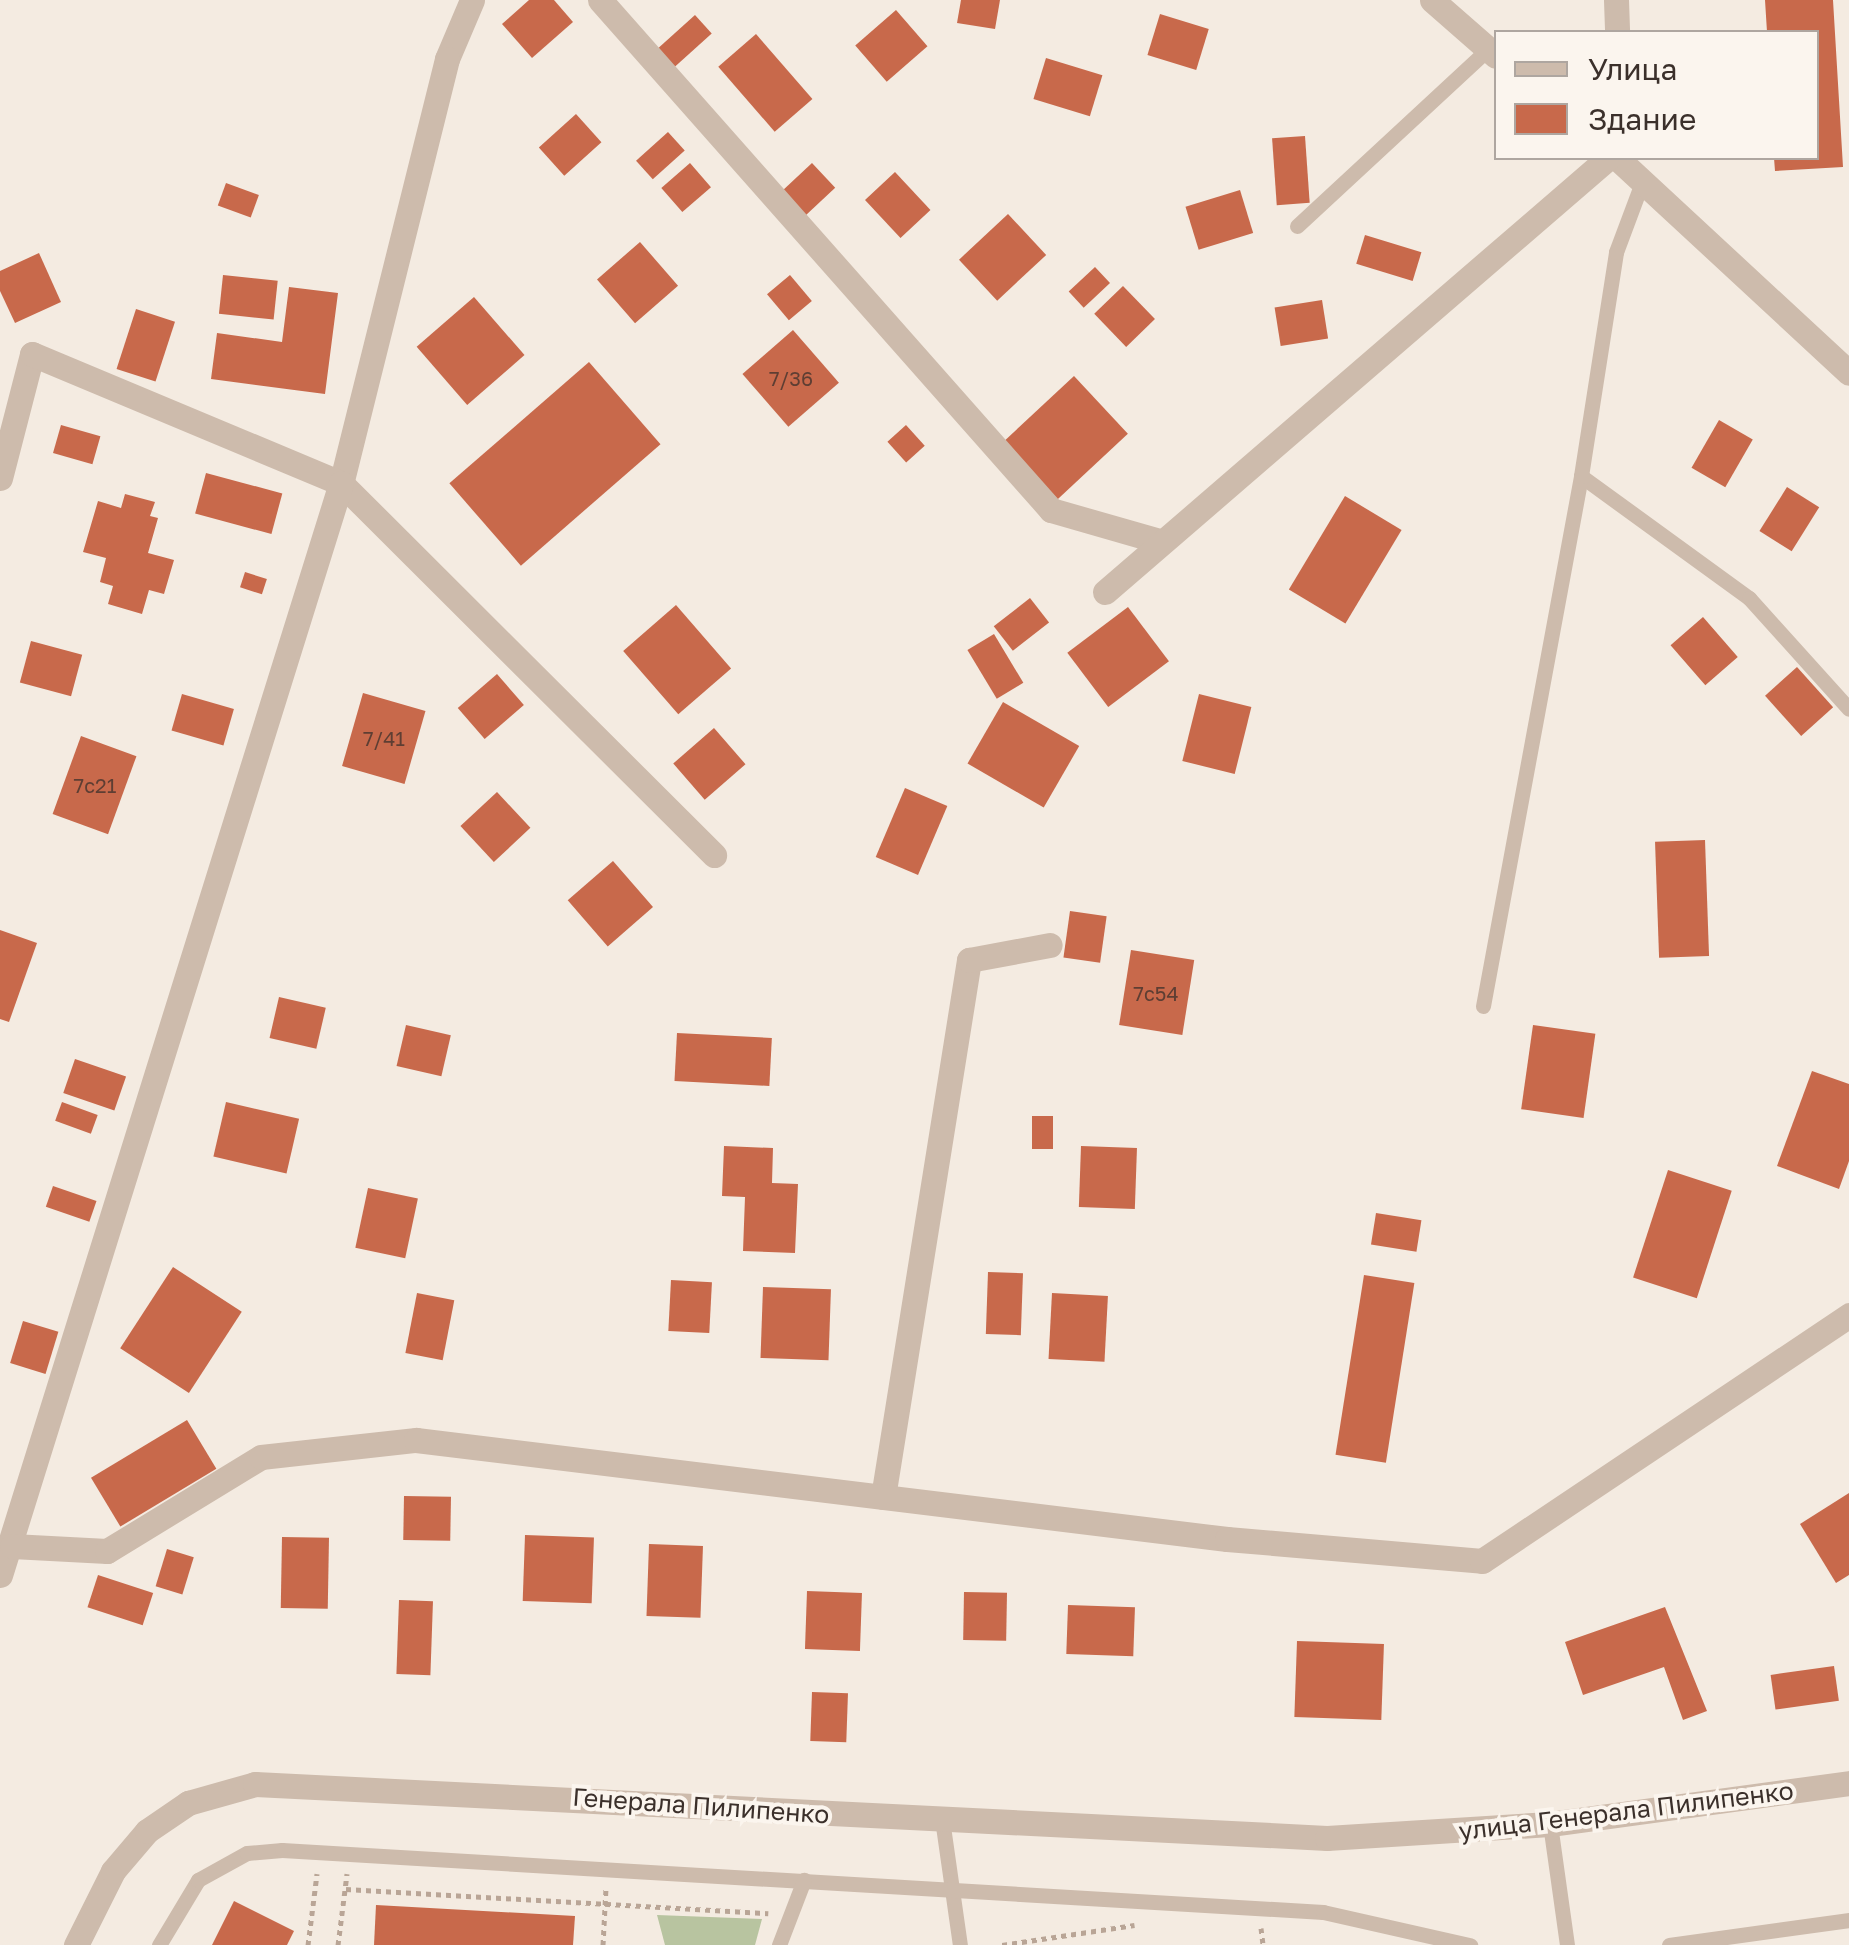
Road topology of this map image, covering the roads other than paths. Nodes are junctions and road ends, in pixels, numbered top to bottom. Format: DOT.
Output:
graph roads {
  1 [pos="472,0"];
  2 [pos="600,0"];
  3 [pos="1432,0"];
  4 [pos="1616,0"];
  5 [pos="1617,30"];
  6 [pos="1492,52"];
  7 [pos="1606,160"];
  8 [pos="1619,160"];
  9 [pos="1641,185"];
  10 [pos="1297,226"];
  11 [pos="1849,373"];
  12 [pos="1582,476"];
  13 [pos="0,478"];
  14 [pos="341,482"];
  15 [pos="1159,541"];
  16 [pos="1104,592"];
  17 [pos="1849,709"];
  18 [pos="714,855"];
  19 [pos="1050,944"];
  20 [pos="1483,1006"];
  21 [pos="1849,1315"];
  22 [pos="884,1497"];
  23 [pos="12,1546"];
  24 [pos="0,1575"];
  25 [pos="1849,1783"];
  26 [pos="942,1819"];
  27 [pos="1550,1824"];
  28 [pos="1402,1837"];
  29 [pos="804,1880"];
  30 [pos="952,1889"];
  31 [pos="1849,1920"];
  32 [pos="1437,1941"];
  33 [pos="76,1945"];
  34 [pos="159,1945"];
  35 [pos="779,1945"];
  36 [pos="960,1945"];
  37 [pos="1470,1945"];
  38 [pos="1567,1945"];
  39 [pos="1669,1945"];
  1 -- 14 [label="street"];
  2 -- 15 [label="street"];
  3 -- 6 [label="street"];
  4 -- 5 [label="street"];
  6 -- 10 [label="lane"];
  7 -- 15 [label="street"];
  8 -- 9 [label="street"];
  9 -- 11 [label="street"];
  9 -- 12 [label="lane"];
  12 -- 17 [label="lane"];
  12 -- 20 [label="lane"];
  13 -- 14 [label="street"];
  14 -- 18 [label="street"];
  14 -- 23 [label="street"];
  15 -- 16 [label="street"];
  19 -- 22 [label="street"];
  21 -- 22 [label="street"];
  22 -- 23 [label="street"];
  23 -- 24 [label="street"];
  25 -- 27 [label="street, улица Генерала Пилипенко"];
  26 -- 28 [label="street, Генерала Пилипенко"];
  26 -- 30 [label="lane"];
  26 -- 33 [label="street, Генерала Пилипенко"];
  27 -- 28 [label="street, улица Генерала Пилипенко"];
  27 -- 38 [label="lane"];
  29 -- 30 [label="lane"];
  29 -- 34 [label="lane"];
  29 -- 35 [label="lane"];
  30 -- 32 [label="lane"];
  30 -- 36 [label="lane"];
  31 -- 39 [label="lane"];
  32 -- 37 [label="lane"];
}
